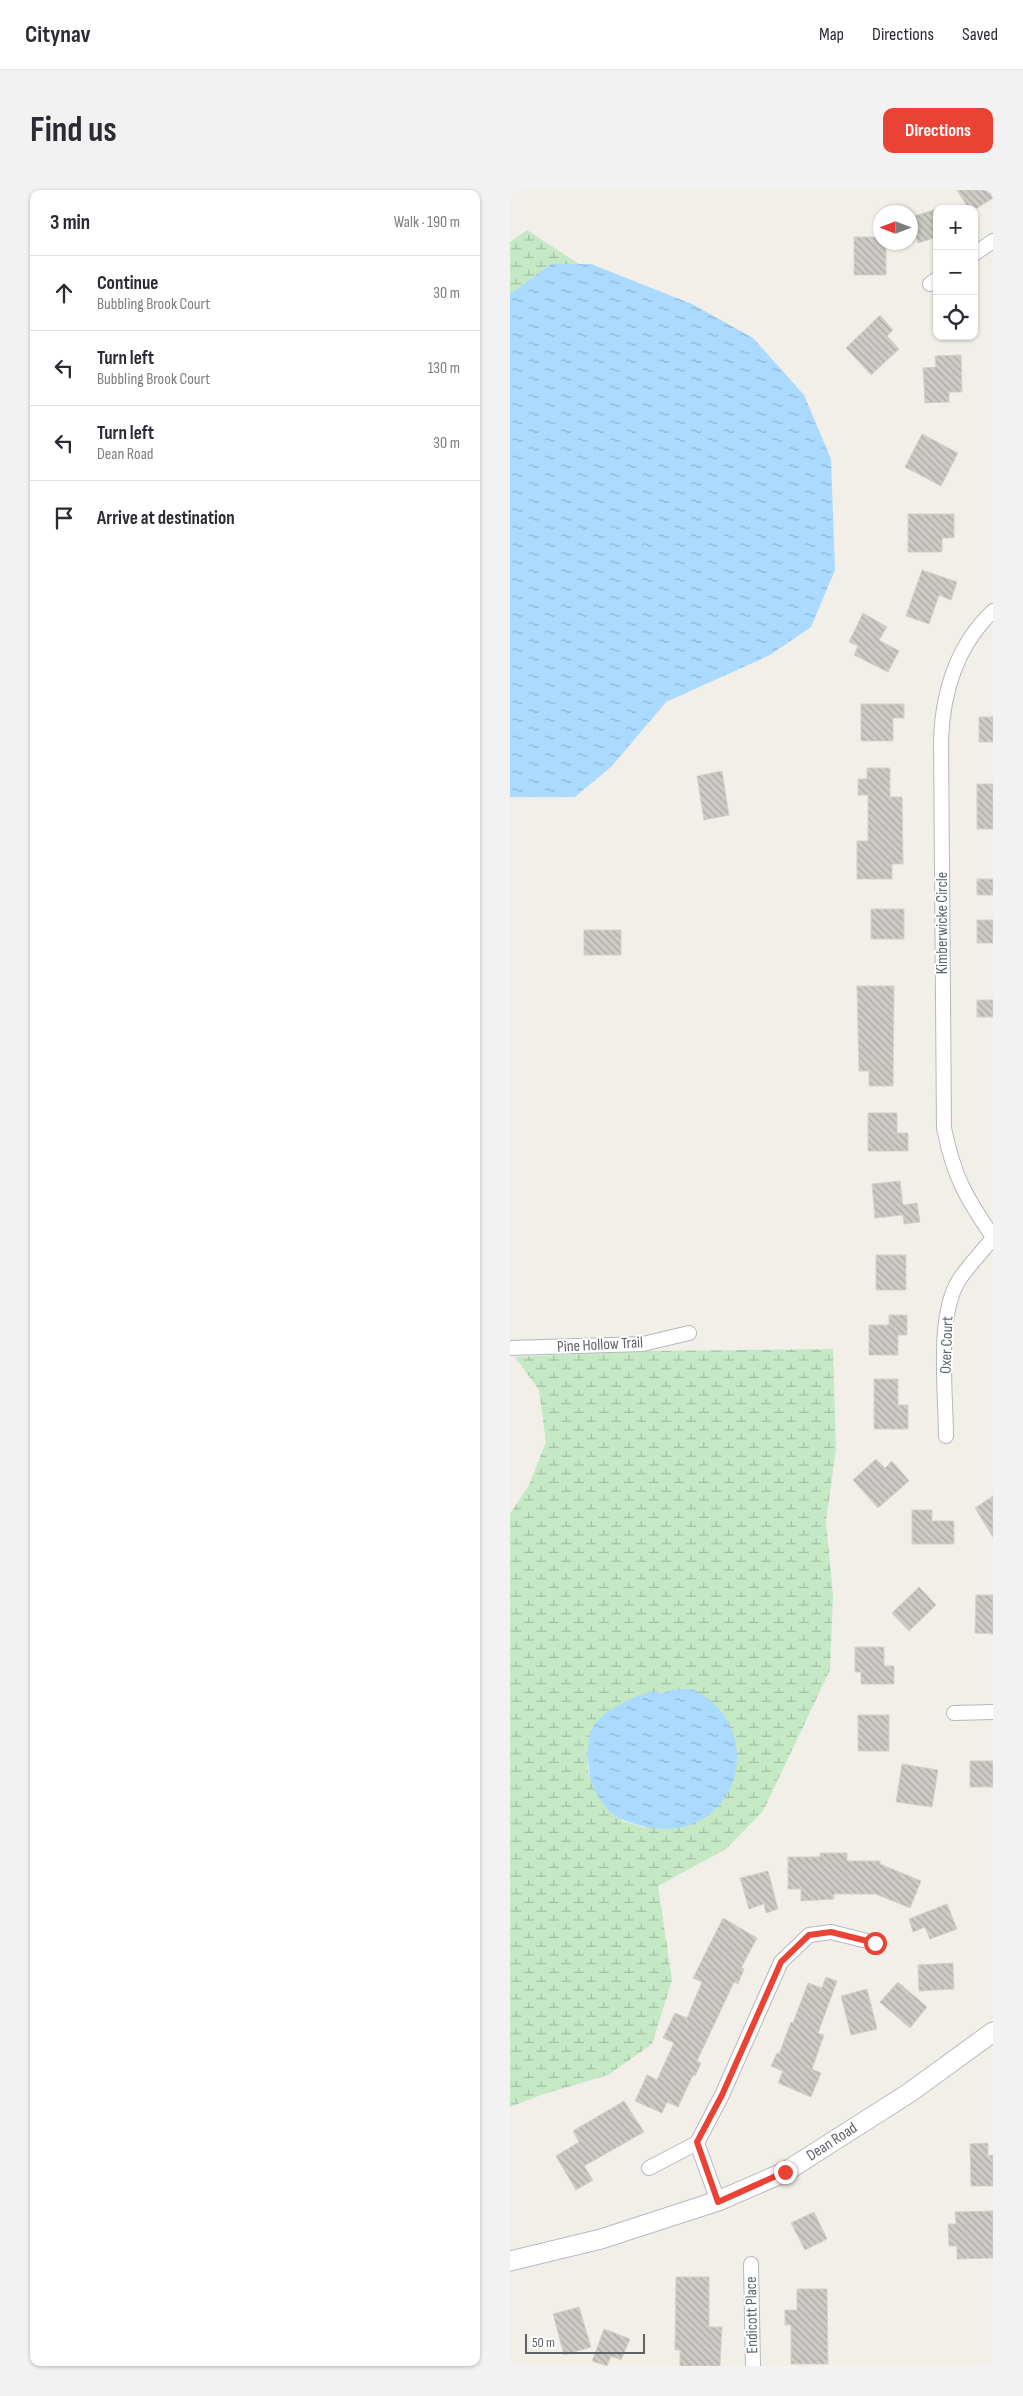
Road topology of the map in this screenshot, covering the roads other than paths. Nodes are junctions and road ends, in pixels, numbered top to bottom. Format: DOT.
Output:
graph roads {
  1 [pos="993,241"];
  2 [pos="978,251"];
  3 [pos="993,611"];
  4 [pos="993,1238"];
  5 [pos="689,1334"];
  6 [pos="510,1348"];
  7 [pos="946,1436"];
  8 [pos="993,1712"];
  9 [pos="954,1713"];
  10 [pos="875,1943"];
  11 [pos="993,2032"];
  12 [pos="697,2142"];
  13 [pos="649,2168"];
  14 [pos="718,2202"];
  15 [pos="510,2260"];
  16 [pos="751,2264"];
  17 [pos="753,2366"];
  1 -- 2 [label="street"];
  3 -- 4 [label="street, Kimberwicke Circle"];
  4 -- 7 [label="street, Oxer Court"];
  5 -- 6 [label="street, Pine Hollow Trail"];
  8 -- 9 [label="street"];
  10 -- 12 [label="street"];
  11 -- 14 [label="main road, Dean Road"];
  12 -- 13 [label="street"];
  12 -- 14 [label="street"];
  14 -- 15 [label="main road, Dean Road"];
  16 -- 17 [label="street, Endicott Place"];
}
